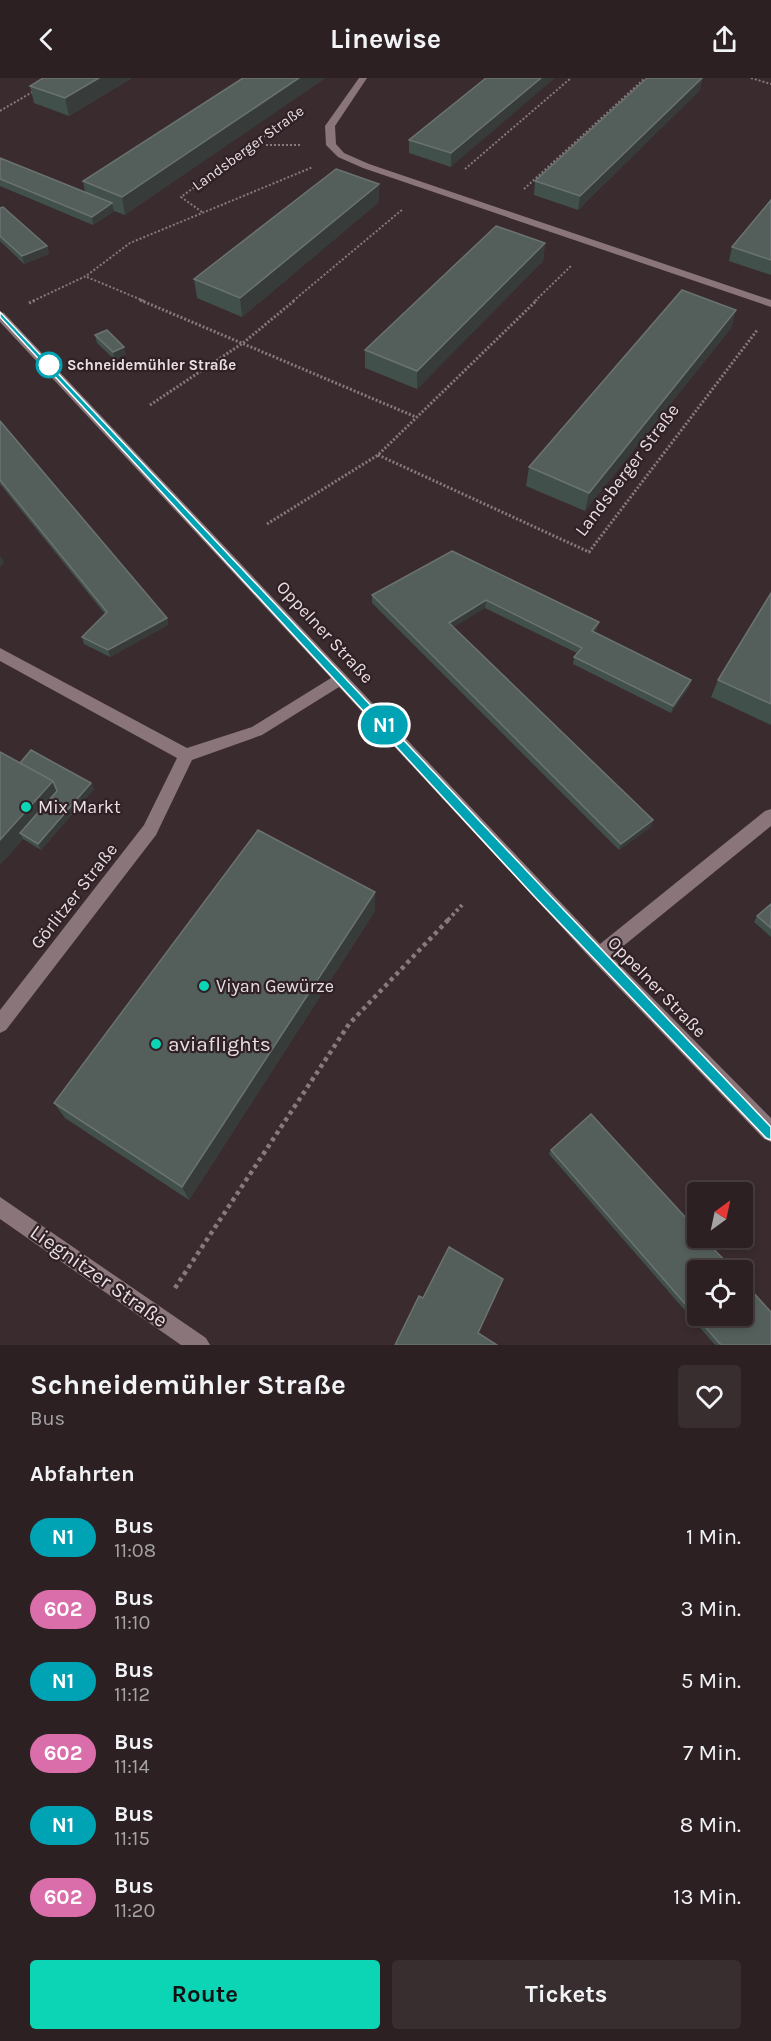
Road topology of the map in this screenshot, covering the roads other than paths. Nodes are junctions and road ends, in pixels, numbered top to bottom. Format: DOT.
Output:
graph roads {
  1 [pos="363,78"];
  2 [pos="771,304"];
  3 [pos="1,316"];
  4 [pos="0,654"];
  5 [pos="342,679"];
  6 [pos="186,755"];
  7 [pos="771,816"];
  8 [pos="599,955"];
  9 [pos="0,1023"];
  10 [pos="771,1132"];
  11 [pos="0,1207"];
  12 [pos="199,1345"];
  1 -- 2 [label="street, Landsberger Straße"];
  3 -- 5 [label="street, Oppelner Straße"];
  4 -- 6 [label="street"];
  5 -- 6 [label="street"];
  5 -- 8 [label="street, Oppelner Straße"];
  6 -- 9 [label="street, Görlitzer Straße"];
  7 -- 8 [label="street"];
  8 -- 10 [label="street, Oppelner Straße"];
  11 -- 12 [label="street, Liegnitzer Straße"];
}
